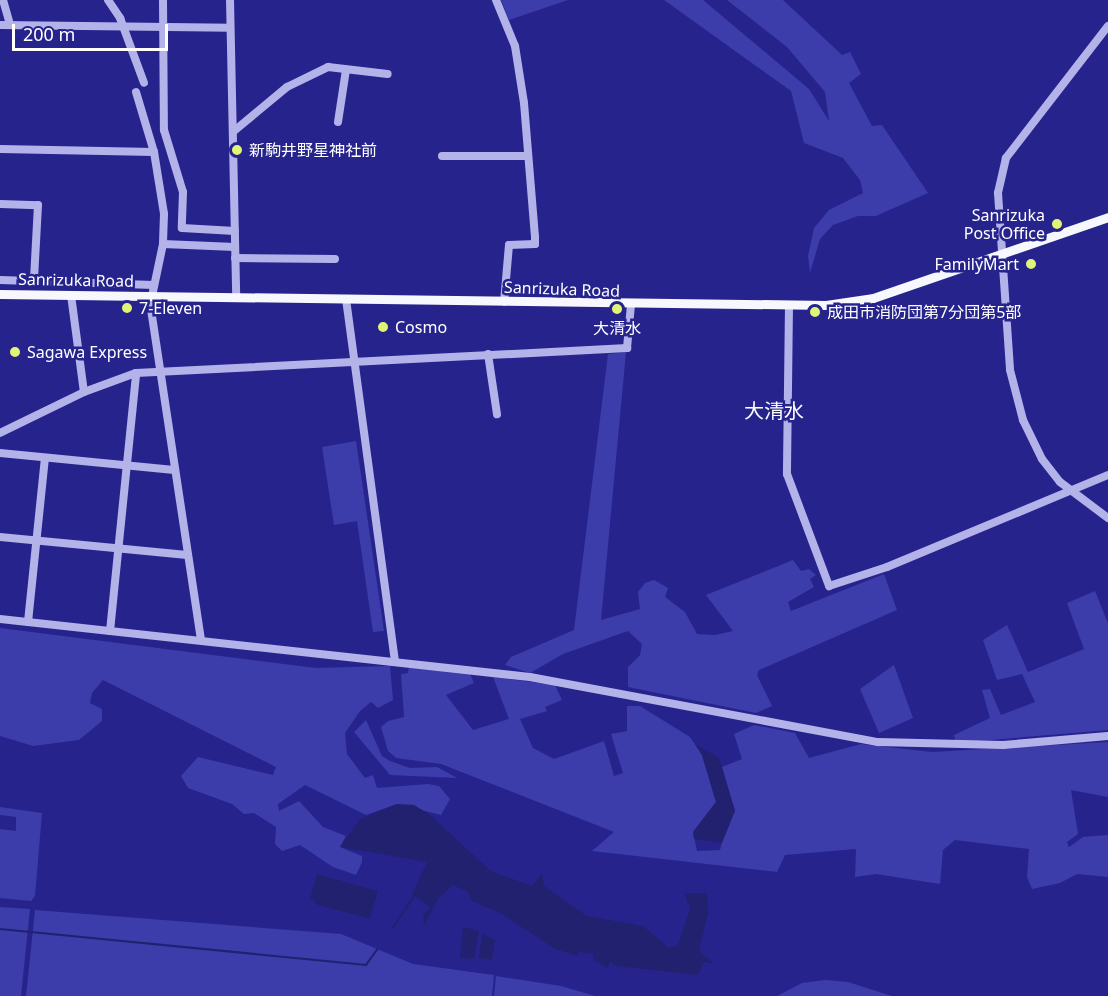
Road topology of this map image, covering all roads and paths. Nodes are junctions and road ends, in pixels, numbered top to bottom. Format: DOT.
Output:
graph roads {
  1 [pos="3,0"];
  2 [pos="108,0"];
  3 [pos="163,0"];
  4 [pos="230,0"];
  5 [pos="496,0"];
  6 [pos="0,25"];
  7 [pos="10,25"];
  8 [pos="1108,26"];
  9 [pos="123,28"];
  10 [pos="163,28"];
  11 [pos="230,28"];
  12 [pos="346,70"];
  13 [pos="388,74"];
  14 [pos="144,83"];
  15 [pos="136,92"];
  16 [pos="338,122"];
  17 [pos="234,131"];
  18 [pos="0,149"];
  19 [pos="154,152"];
  20 [pos="442,156"];
  21 [pos="528,156"];
  22 [pos="0,204"];
  23 [pos="1108,217"];
  24 [pos="235,231"];
  25 [pos="163,244"];
  26 [pos="235,247"];
  27 [pos="1001,255"];
  28 [pos="235,258"];
  29 [pos="335,259"];
  30 [pos="0,280"];
  31 [pos="34,280"];
  32 [pos="154,285"];
  33 [pos="0,294"];
  34 [pos="71,295"];
  35 [pos="150,296"];
  36 [pos="236,297"];
  37 [pos="346,299"];
  38 [pos="504,302"];
  39 [pos="789,305"];
  40 [pos="631,306"];
  41 [pos="488,354"];
  42 [pos="352,360"];
  43 [pos="159,371"];
  44 [pos="136,373"];
  45 [pos="84,392"];
  46 [pos="497,414"];
  47 [pos="0,433"];
  48 [pos="0,453"];
  49 [pos="45,458"];
  50 [pos="127,466"];
  51 [pos="174,470"];
  52 [pos="1108,475"];
  53 [pos="1070,491"];
  54 [pos="1108,518"];
  55 [pos="0,537"];
  56 [pos="37,540"];
  57 [pos="119,548"];
  58 [pos="188,555"];
  59 [pos="0,619"];
  60 [pos="28,622"];
  61 [pos="110,631"];
  62 [pos="201,640"];
  63 [pos="395,660"];
  64 [pos="1108,736"];
  1 -- 7 [label="street"];
  2 -- 9 [label="street"];
  3 -- 10 [label="street"];
  4 -- 11 [label="street"];
  5 -- 21 [label="street"];
  6 -- 7 [label="street"];
  7 -- 9 [label="street"];
  8 -- 27 [label="street"];
  9 -- 10 [label="street"];
  9 -- 14 [label="street"];
  10 -- 11 [label="street"];
  10 -- 24 [label="street"];
  11 -- 17 [label="street"];
  12 -- 13 [label="street"];
  12 -- 16 [label="street"];
  12 -- 17 [label="street"];
  15 -- 19 [label="street"];
  17 -- 24 [label="street"];
  18 -- 19 [label="street"];
  19 -- 25 [label="street"];
  20 -- 21 [label="street"];
  21 -- 38 [label="street"];
  22 -- 31 [label="street"];
  23 -- 27 [label="main road, Sanrizuka Road"];
  24 -- 26 [label="street"];
  25 -- 26 [label="street"];
  25 -- 32 [label="street"];
  26 -- 28 [label="street"];
  27 -- 39 [label="main road, Sanrizuka Road"];
  27 -- 53 [label="street"];
  28 -- 29 [label="street"];
  28 -- 36 [label="street"];
  30 -- 31 [label="street"];
  31 -- 32 [label="street"];
  32 -- 35 [label="street"];
  33 -- 34 [label="main road, Sanrizuka Road"];
  34 -- 35 [label="main road, Sanrizuka Road"];
  34 -- 45 [label="street"];
  35 -- 36 [label="main road, Sanrizuka Road"];
  35 -- 43 [label="street"];
  36 -- 37 [label="main road, Sanrizuka Road"];
  37 -- 38 [label="main road, Sanrizuka Road"];
  37 -- 42 [label="street"];
  38 -- 40 [label="main road, Sanrizuka Road"];
  39 -- 40 [label="main road, Sanrizuka Road"];
  39 -- 53 [label="street"];
  40 -- 41 [label="street"];
  41 -- 42 [label="street"];
  41 -- 46 [label="street"];
  42 -- 43 [label="street"];
  42 -- 63 [label="street"];
  43 -- 44 [label="street"];
  43 -- 51 [label="street"];
  44 -- 45 [label="street"];
  44 -- 50 [label="street"];
  45 -- 47 [label="street"];
  48 -- 49 [label="street"];
  49 -- 50 [label="street"];
  49 -- 56 [label="street"];
  50 -- 51 [label="street"];
  50 -- 57 [label="street"];
  51 -- 58 [label="street"];
  52 -- 53 [label="street"];
  53 -- 54 [label="street"];
  55 -- 56 [label="street"];
  56 -- 57 [label="street"];
  56 -- 60 [label="street"];
  57 -- 58 [label="street"];
  57 -- 61 [label="street"];
  58 -- 62 [label="street"];
  59 -- 60 [label="street"];
  60 -- 61 [label="street"];
  61 -- 62 [label="street"];
  62 -- 63 [label="street"];
  63 -- 64 [label="street"];
}
